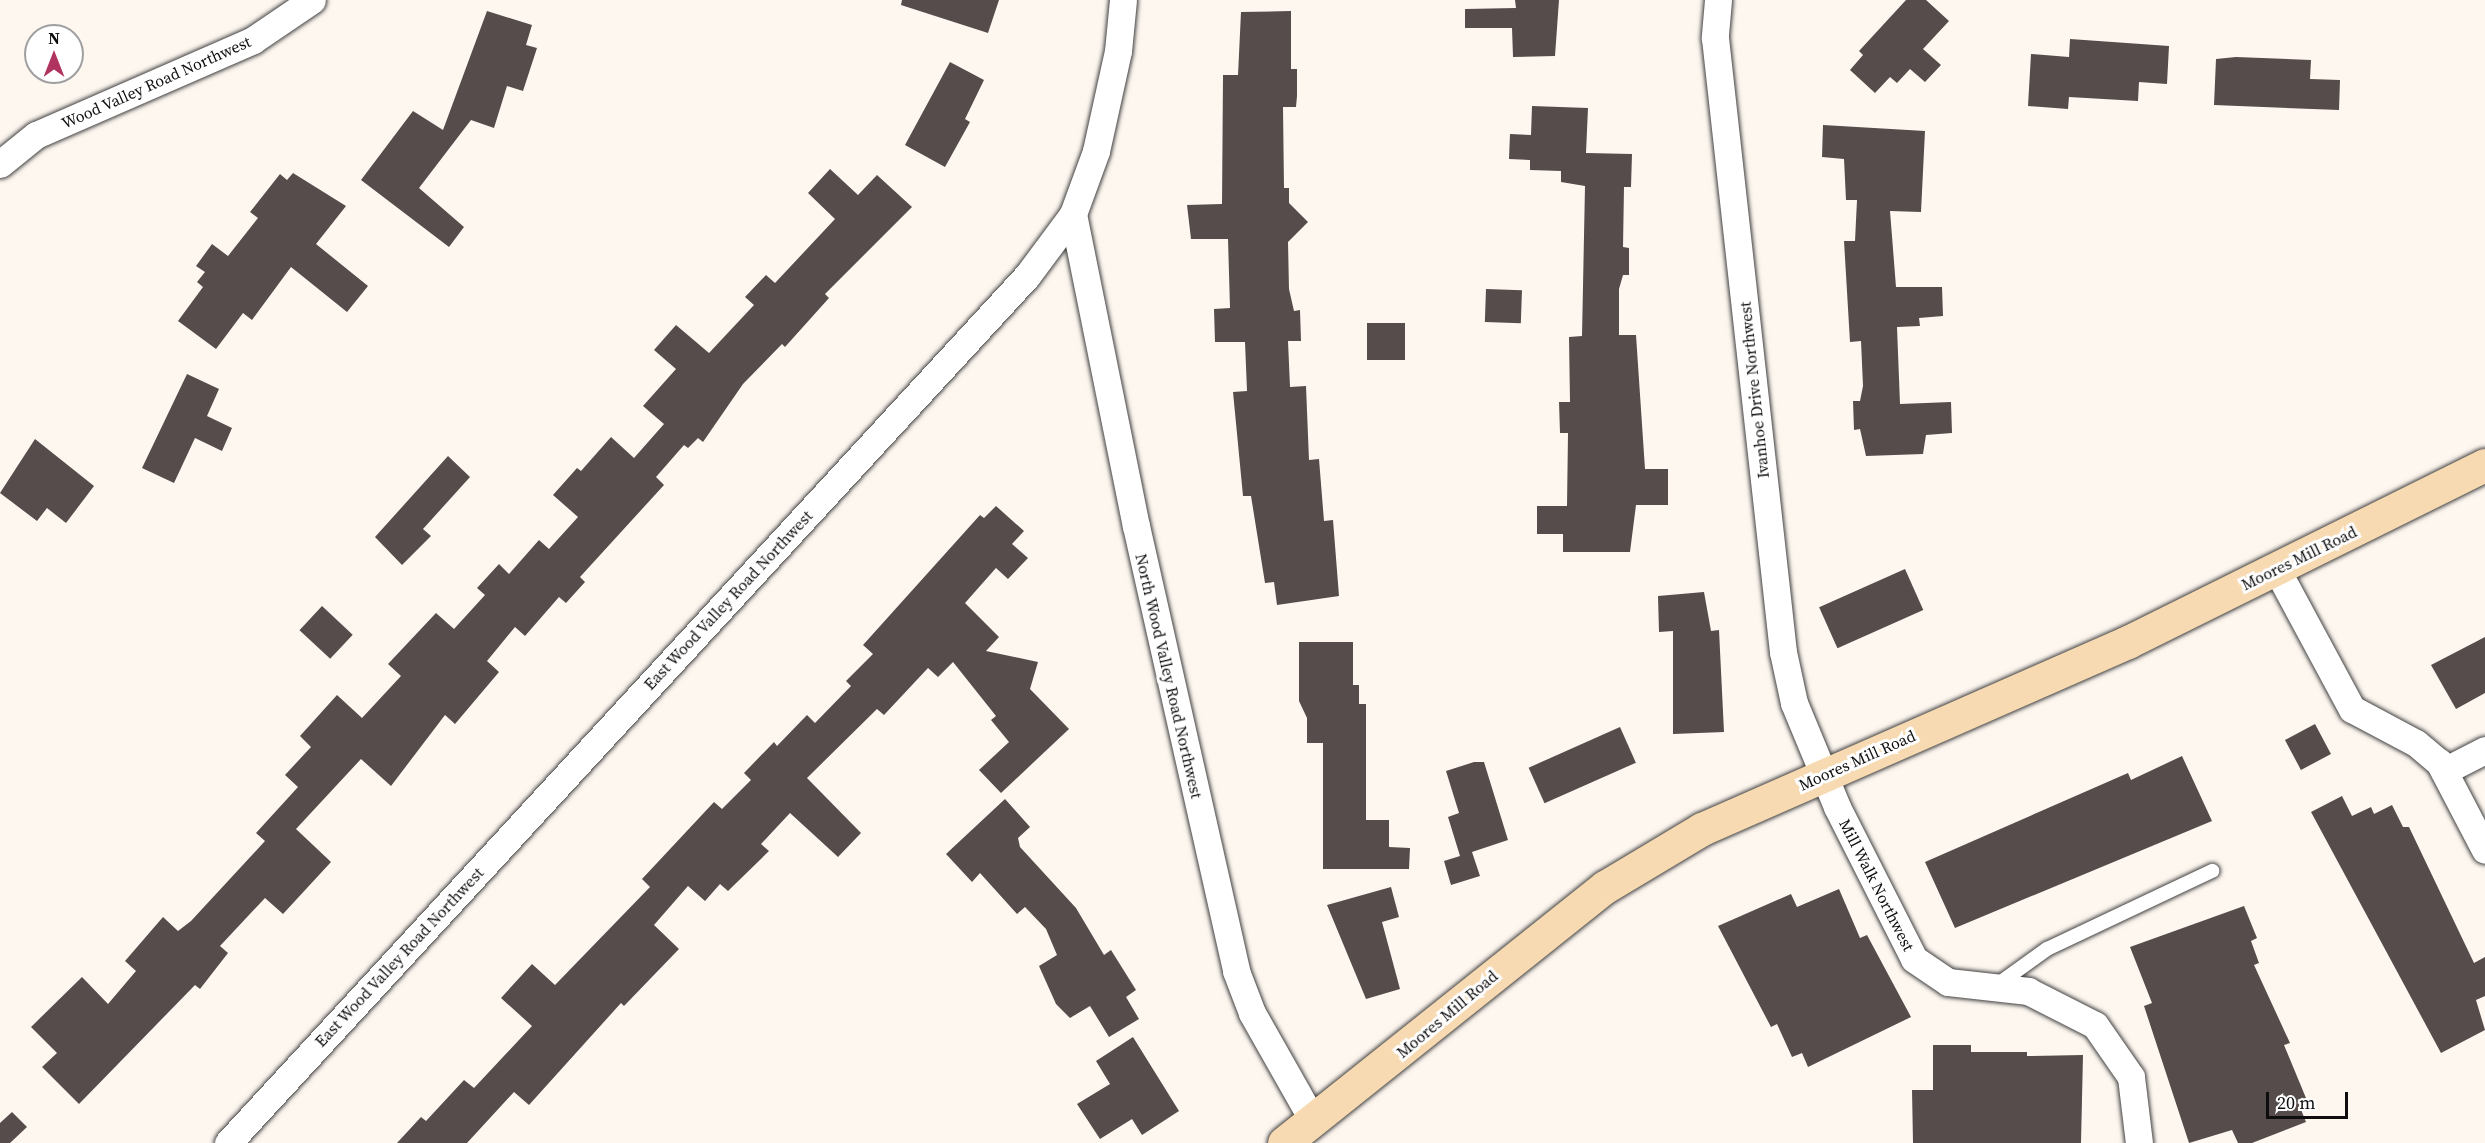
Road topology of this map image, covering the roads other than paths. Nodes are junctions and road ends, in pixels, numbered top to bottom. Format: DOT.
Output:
graph roads {
  1 [pos="312,0"];
  2 [pos="1123,0"];
  3 [pos="1718,0"];
  4 [pos="0,164"];
  5 [pos="1073,214"];
  6 [pos="2485,465"];
  7 [pos="2277,570"];
  8 [pos="2485,750"];
  9 [pos="2444,771"];
  10 [pos="1822,774"];
  11 [pos="2485,850"];
  12 [pos="2212,871"];
  13 [pos="1997,985"];
  14 [pos="1312,1121"];
  15 [pos="228,1143"];
  16 [pos="1284,1143"];
  17 [pos="2139,1143"];
  1 -- 4 [label="street, Wood Valley Road Northwest"];
  2 -- 5 [label="street, East Wood Valley Road Northwest"];
  3 -- 10 [label="street, Ivanhoe Drive Northwest"];
  5 -- 14 [label="street, North Wood Valley Road Northwest"];
  5 -- 15 [label="street, East Wood Valley Road Northwest"];
  6 -- 7 [label="street, Moores Mill Road"];
  7 -- 9 [label="street"];
  7 -- 10 [label="street, Moores Mill Road"];
  8 -- 9 [label="street"];
  9 -- 11 [label="street"];
  10 -- 13 [label="street, Mill Walk Northwest"];
  10 -- 14 [label="street, Moores Mill Road"];
  12 -- 13 [label="lane"];
  13 -- 17 [label="street, Mill Walk Northwest"];
  14 -- 16 [label="street, Moores Mill Road"];
}
